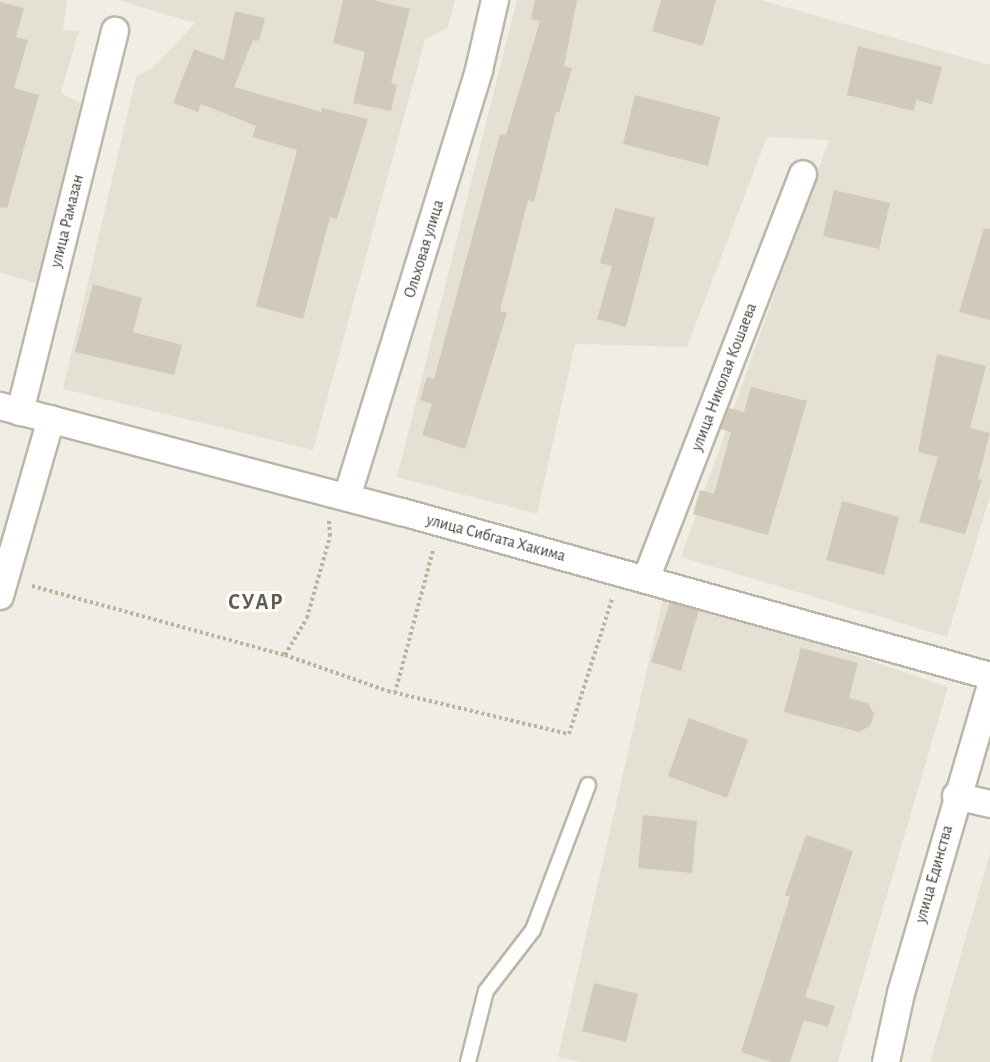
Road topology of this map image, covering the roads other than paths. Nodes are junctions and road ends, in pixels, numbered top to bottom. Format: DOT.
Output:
graph roads {
  1 [pos="495,0"];
  2 [pos="115,31"];
  3 [pos="802,174"];
  4 [pos="10,409"];
  5 [pos="51,419"];
  6 [pos="337,495"];
  7 [pos="646,579"];
  8 [pos="2,587"];
  9 [pos="990,676"];
  10 [pos="990,688"];
  11 [pos="588,785"];
  12 [pos="956,795"];
  13 [pos="990,804"];
  14 [pos="468,1062"];
  15 [pos="886,1062"];
  1 -- 6 [label="street, Ольховая улица"];
  2 -- 4 [label="street, улица Рамазан"];
  3 -- 7 [label="street, улица Николая Кошаева"];
  4 -- 5 [label="street, улица Сибгата Хакима"];
  5 -- 6 [label="street, улица Сибгата Хакима"];
  5 -- 8 [label="street"];
  6 -- 7 [label="street, улица Сибгата Хакима"];
  7 -- 9 [label="street, улица Сибгата Хакима"];
  10 -- 12 [label="street, улица Единства"];
  11 -- 14 [label="lane"];
  12 -- 13 [label="street"];
  12 -- 15 [label="street, улица Единства"];
}
